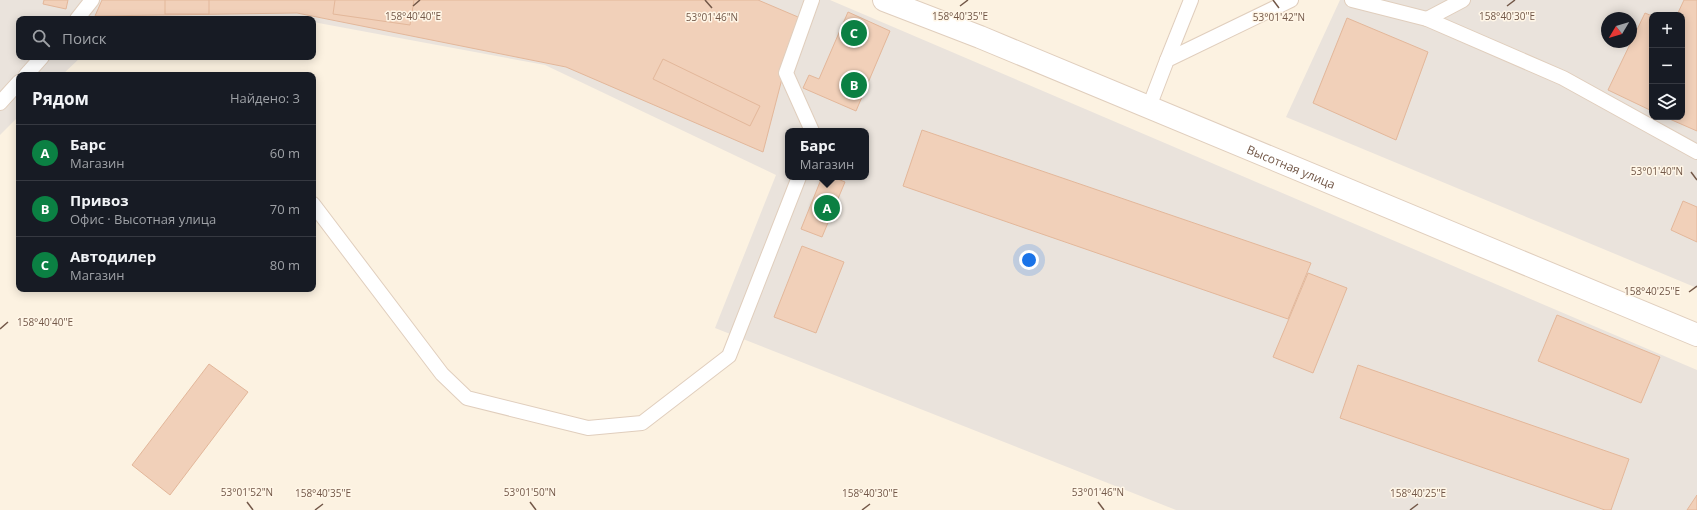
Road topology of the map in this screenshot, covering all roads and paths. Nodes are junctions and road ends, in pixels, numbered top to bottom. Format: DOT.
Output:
graph roads {
  1 [pos="92,0"];
  2 [pos="812,0"];
  3 [pos="884,0"];
  4 [pos="1191,0"];
  5 [pos="1291,0"];
  6 [pos="1352,0"];
  7 [pos="1463,0"];
  8 [pos="79,16"];
  9 [pos="1427,19"];
  10 [pos="39,60"];
  11 [pos="1167,60"];
  12 [pos="29,72"];
  13 [pos="16,85"];
  14 [pos="0,103"];
  15 [pos="1149,107"];
  16 [pos="811,128"];
  17 [pos="1697,152"];
  18 [pos="798,180"];
  19 [pos="316,208"];
  20 [pos="1697,336"];
  1 -- 8 [label="lane"];
  2 -- 16 [label="lane"];
  3 -- 15 [label="street, Высотная улица"];
  4 -- 11 [label="lane"];
  5 -- 11 [label="lane"];
  6 -- 9 [label="lane"];
  7 -- 9 [label="lane"];
  9 -- 17 [label="lane"];
  10 -- 12 [label="lane"];
  11 -- 15 [label="lane"];
  13 -- 14 [label="lane"];
  15 -- 20 [label="street, Высотная улица"];
  18 -- 19 [label="lane"];
}
